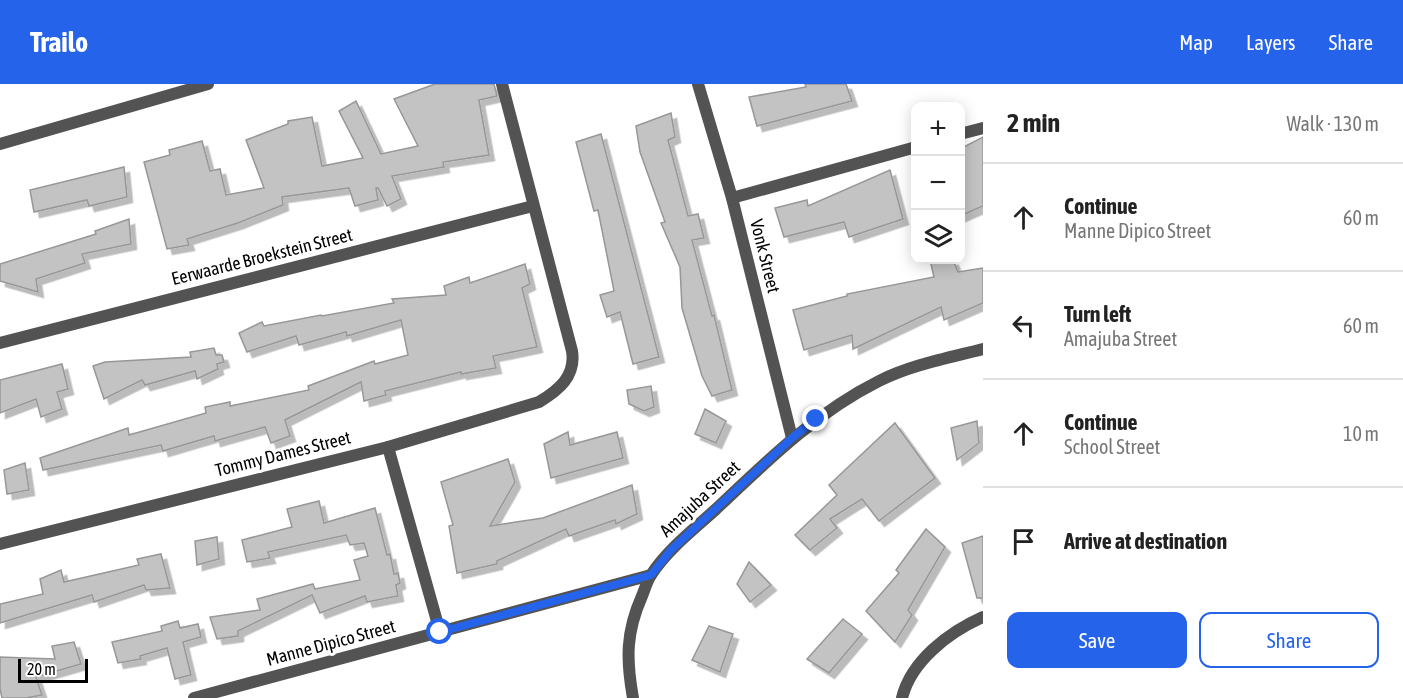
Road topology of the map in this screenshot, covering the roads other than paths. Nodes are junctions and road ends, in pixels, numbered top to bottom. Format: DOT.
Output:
graph roads {
  1 [pos="182,84"];
  2 [pos="208,84"];
  3 [pos="502,84"];
  4 [pos="698,84"];
  5 [pos="983,128"];
  6 [pos="965,133"];
  7 [pos="0,143"];
  8 [pos="911,148"];
  9 [pos="732,198"];
  10 [pos="533,206"];
  11 [pos="0,343"];
  12 [pos="983,349"];
  13 [pos="792,438"];
  14 [pos="388,447"];
  15 [pos="0,544"];
  16 [pos="651,575"];
  17 [pos="983,617"];
  18 [pos="440,632"];
  19 [pos="194,698"];
  20 [pos="633,698"];
  21 [pos="903,698"];
  1 -- 7 [label="street"];
  2 -- 7 [label="street"];
  3 -- 10 [label="street"];
  4 -- 9 [label="street, Vonk Street"];
  5 -- 6 [label="street"];
  8 -- 9 [label="street"];
  9 -- 13 [label="street, Vonk Street"];
  10 -- 11 [label="street, Eerwaarde Broekstein Street"];
  10 -- 14 [label="street, Tommy Dames Street"];
  12 -- 13 [label="street, Amajuba Street"];
  13 -- 16 [label="street, Amajuba Street"];
  14 -- 15 [label="street, Tommy Dames Street"];
  14 -- 18 [label="street"];
  16 -- 18 [label="street, Manne Dipico Street"];
  16 -- 20 [label="street, Amajuba Street"];
  17 -- 21 [label="street"];
  18 -- 19 [label="street, Manne Dipico Street"];
}
